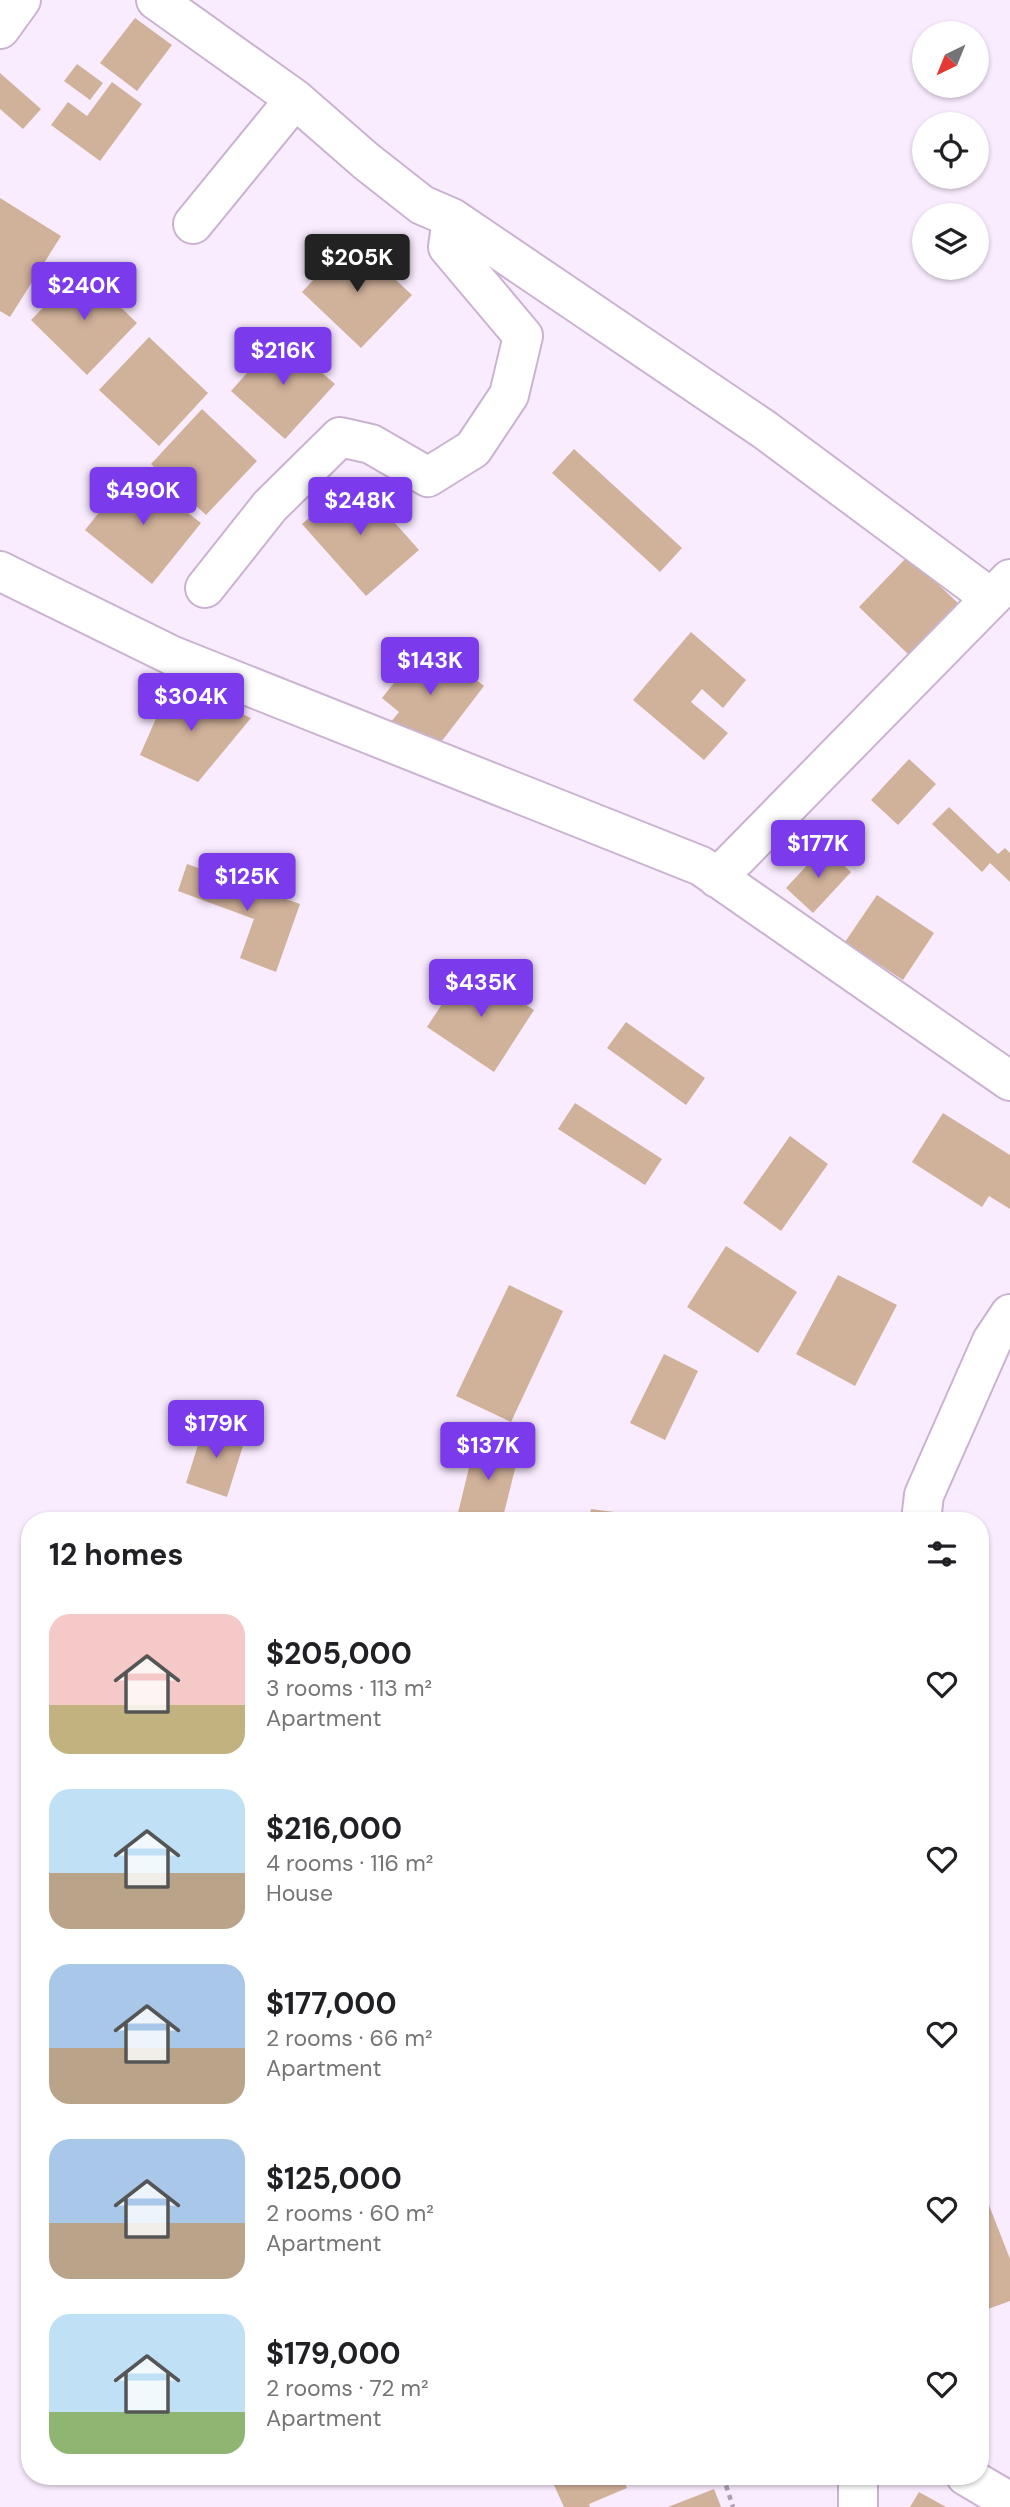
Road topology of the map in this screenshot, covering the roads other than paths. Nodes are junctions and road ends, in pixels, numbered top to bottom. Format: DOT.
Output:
graph roads {
  1 [pos="21,0"];
  2 [pos="156,0"];
  3 [pos="0,29"];
  4 [pos="295,99"];
  5 [pos="452,218"];
  6 [pos="192,224"];
  7 [pos="0,571"];
  8 [pos="205,588"];
  9 [pos="1000,588"];
  10 [pos="717,878"];
  11 [pos="1010,1081"];
  12 [pos="1010,1314"];
  13 [pos="922,1512"];
  14 [pos="858,2485"];
  15 [pos="981,2485"];
  16 [pos="1010,2502"];
  17 [pos="858,2507"];
  1 -- 3 [label="street"];
  2 -- 4 [label="street"];
  4 -- 5 [label="street"];
  4 -- 6 [label="street"];
  5 -- 8 [label="street"];
  5 -- 9 [label="street"];
  7 -- 10 [label="street"];
  9 -- 10 [label="street"];
  10 -- 11 [label="street"];
  12 -- 13 [label="street"];
  14 -- 17 [label="street"];
  15 -- 16 [label="street"];
}
